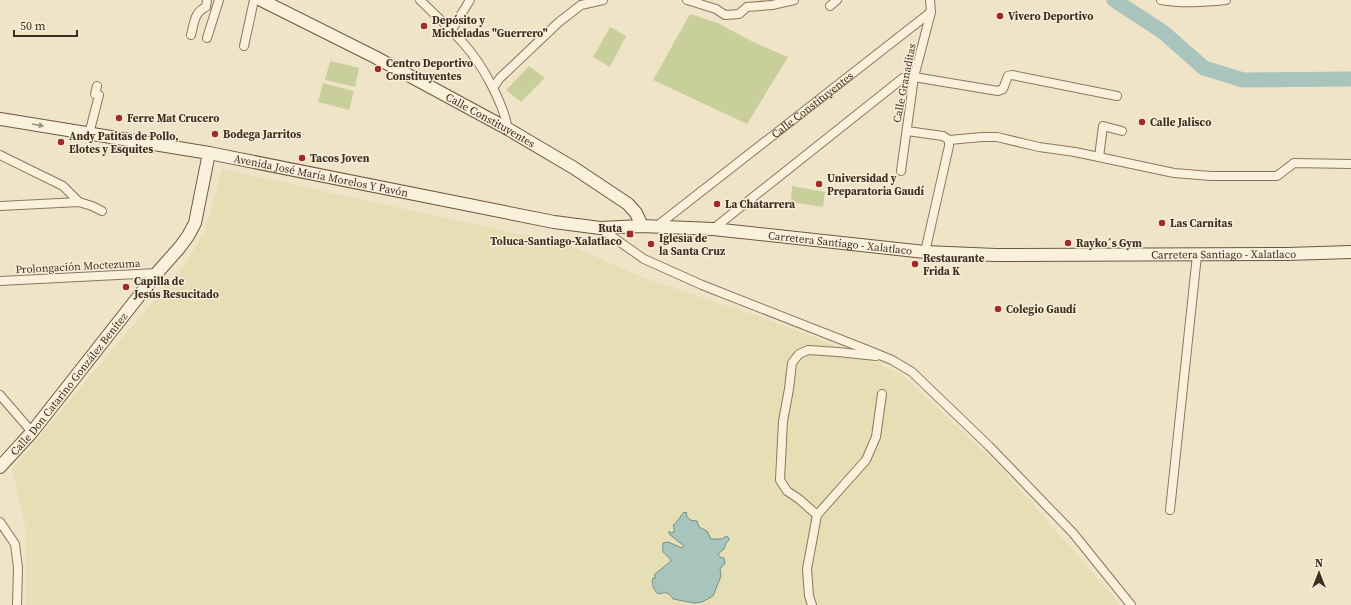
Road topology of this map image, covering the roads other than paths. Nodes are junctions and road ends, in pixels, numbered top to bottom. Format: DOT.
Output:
graph roads {
  1 [pos="207,0"];
  2 [pos="219,0"];
  3 [pos="254,0"];
  4 [pos="261,0"];
  5 [pos="420,0"];
  6 [pos="470,0"];
  7 [pos="603,0"];
  8 [pos="687,0"];
  9 [pos="794,0"];
  10 [pos="837,0"];
  11 [pos="930,0"];
  12 [pos="1161,0"];
  13 [pos="1226,0"];
  14 [pos="1189,1"];
  15 [pos="582,2"];
  16 [pos="748,3"];
  17 [pos="830,6"];
  18 [pos="930,12"];
  19 [pos="451,30"];
  20 [pos="191,35"];
  21 [pos="207,38"];
  22 [pos="244,46"];
  23 [pos="914,77"];
  24 [pos="903,78"];
  25 [pos="97,86"];
  26 [pos="493,88"];
  27 [pos="1117,96"];
  28 [pos="0,119"];
  29 [pos="508,129"];
  30 [pos="907,130"];
  31 [pos="1122,131"];
  32 [pos="89,134"];
  33 [pos="948,140"];
  34 [pos="209,153"];
  35 [pos="0,155"];
  36 [pos="1100,157"];
  37 [pos="1351,164"];
  38 [pos="901,171"];
  39 [pos="79,202"];
  40 [pos="0,206"];
  41 [pos="102,211"];
  42 [pos="642,226"];
  43 [pos="657,226"];
  44 [pos="600,228"];
  45 [pos="714,228"];
  46 [pos="925,252"];
  47 [pos="1351,252"];
  48 [pos="1197,255"];
  49 [pos="157,273"];
  50 [pos="0,281"];
  51 [pos="884,357"];
  52 [pos="882,394"];
  53 [pos="0,396"];
  54 [pos="32,432"];
  55 [pos="0,467"];
  56 [pos="1170,510"];
  57 [pos="817,515"];
  58 [pos="0,522"];
  59 [pos="17,605"];
  60 [pos="812,605"];
  61 [pos="1131,605"];
  1 -- 20 [label="street"];
  2 -- 21 [label="street"];
  3 -- 22 [label="street"];
  4 -- 29 [label="main road, Calle Constituyentes"];
  5 -- 19 [label="street"];
  6 -- 19 [label="street"];
  7 -- 15 [label="street"];
  8 -- 16 [label="street"];
  9 -- 16 [label="street"];
  10 -- 17 [label="street"];
  11 -- 18 [label="street, Calle Granaditas"];
  12 -- 14 [label="street"];
  13 -- 14 [label="street"];
  15 -- 26 [label="street"];
  18 -- 23 [label="street, Calle Granaditas"];
  18 -- 43 [label="street, Calle Constituyentes"];
  19 -- 26 [label="street"];
  23 -- 27 [label="street"];
  23 -- 30 [label="street, Calle Granaditas"];
  24 -- 45 [label="street"];
  25 -- 32 [label="street"];
  26 -- 29 [label="street"];
  28 -- 32 [label="main road, Avenida José María Morelos Y Pavón, one-way"];
  29 -- 42 [label="main road, Calle Constituyentes"];
  30 -- 33 [label="street"];
  30 -- 38 [label="street, Calle Granaditas"];
  31 -- 36 [label="street"];
  32 -- 34 [label="main road, Avenida José María Morelos Y Pavón"];
  33 -- 36 [label="street"];
  33 -- 46 [label="street"];
  34 -- 44 [label="main road, Avenida José María Morelos Y Pavón"];
  34 -- 49 [label="main road, Calle Don Catarino González Benítez"];
  35 -- 39 [label="street"];
  36 -- 37 [label="street"];
  39 -- 40 [label="street"];
  39 -- 41 [label="street"];
  42 -- 43 [label="main road, Carretera Santiago - Xalatlaco"];
  42 -- 44 [label="main road, Avenida José María Morelos Y Pavón"];
  43 -- 45 [label="main road, Carretera Santiago - Xalatlaco"];
  44 -- 51 [label="street"];
  45 -- 46 [label="main road, Carretera Santiago - Xalatlaco"];
  46 -- 48 [label="main road, Carretera Santiago - Xalatlaco"];
  47 -- 48 [label="main road, Carretera Santiago - Xalatlaco"];
  48 -- 56 [label="street"];
  49 -- 50 [label="street, Prolongación Moctezuma"];
  49 -- 54 [label="main road, Calle Don Catarino González Benítez"];
  51 -- 57 [label="street"];
  51 -- 61 [label="street"];
  52 -- 57 [label="street"];
  53 -- 54 [label="street"];
  54 -- 55 [label="main road, Calle Don Catarino González Benítez"];
  57 -- 60 [label="street"];
  58 -- 59 [label="street"];
}
